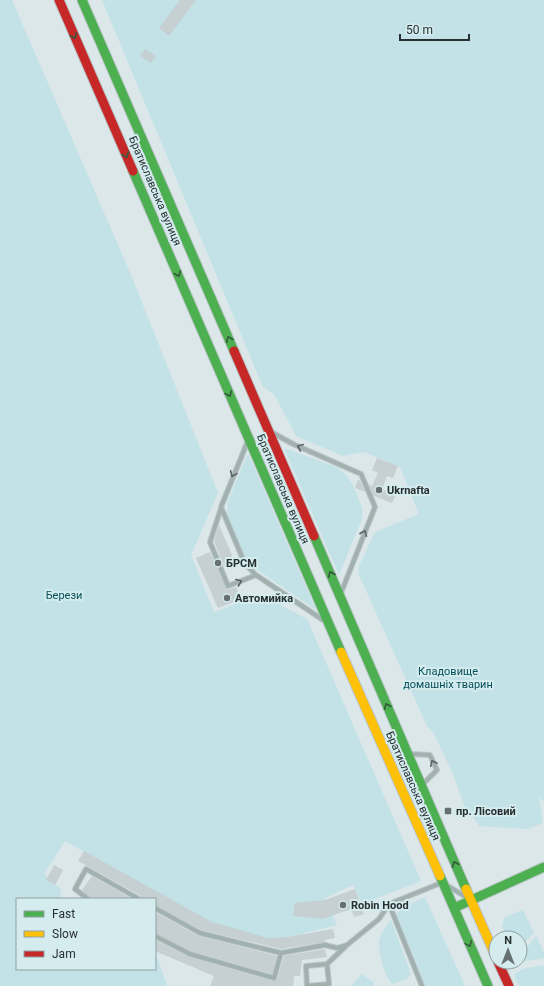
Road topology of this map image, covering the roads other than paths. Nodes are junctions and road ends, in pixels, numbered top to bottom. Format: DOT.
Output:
graph roads {
  1 [pos="59,0"];
  2 [pos="82,0"];
  3 [pos="269,431"];
  4 [pos="248,438"];
  5 [pos="221,507"];
  6 [pos="256,575"];
  7 [pos="340,595"];
  8 [pos="328,623"];
  9 [pos="408,754"];
  10 [pos="421,785"];
  11 [pos="544,867"];
  12 [pos="442,883"];
  13 [pos="87,898"];
  14 [pos="137,898"];
  15 [pos="471,900"];
  16 [pos="389,904"];
  17 [pos="454,908"];
  18 [pos="156,909"];
  19 [pos="156,937"];
  20 [pos="488,939"];
  21 [pos="347,945"];
  22 [pos="281,953"];
  23 [pos="328,964"];
  24 [pos="502,970"];
  25 [pos="422,986"];
  26 [pos="488,986"];
  27 [pos="509,986"];
  1 -- 4 [label="main road, Братиславська вулиця, one-way"];
  3 -- 2 [label="main road, Братиславська вулиця, one-way"];
  7 -- 3 [label="main road, Братиславська вулиця, one-way"];
  7 -- 3 [label="lane, one-way"];
  4 -- 5 [label="lane, one-way"];
  4 -- 8 [label="main road, Братиславська вулиця"];
  5 -- 6 [label="lane"];
  5 -- 6 [label="lane, one-way"];
  6 -- 8 [label="lane"];
  9 -- 7 [label="main road, Братиславська вулиця, one-way"];
  8 -- 12 [label="main road, Братиславська вулиця"];
  9 -- 10 [label="main road, Братиславська вулиця"];
  10 -- 9 [label="lane, one-way"];
  15 -- 10 [label="main road, Братиславська вулиця, one-way"];
  11 -- 15 [label="main road"];
  12 -- 15 [label="lane"];
  12 -- 16 [label="lane"];
  12 -- 17 [label="main road, Братиславська вулиця"];
  13 -- 14 [label="lane"];
  15 -- 17 [label="main road"];
  15 -- 20 [label="main road, Братиславська вулиця"];
  16 -- 21 [label="lane"];
  16 -- 25 [label="lane"];
  17 -- 26 [label="main road, Братиславська вулиця, one-way"];
  18 -- 22 [label="lane"];
  19 -- 22 [label="lane"];
  21 -- 22 [label="lane"];
  21 -- 23 [label="lane"];
  23 -- 23 [label="lane"];
  24 -- 27 [label="main road"];
}
